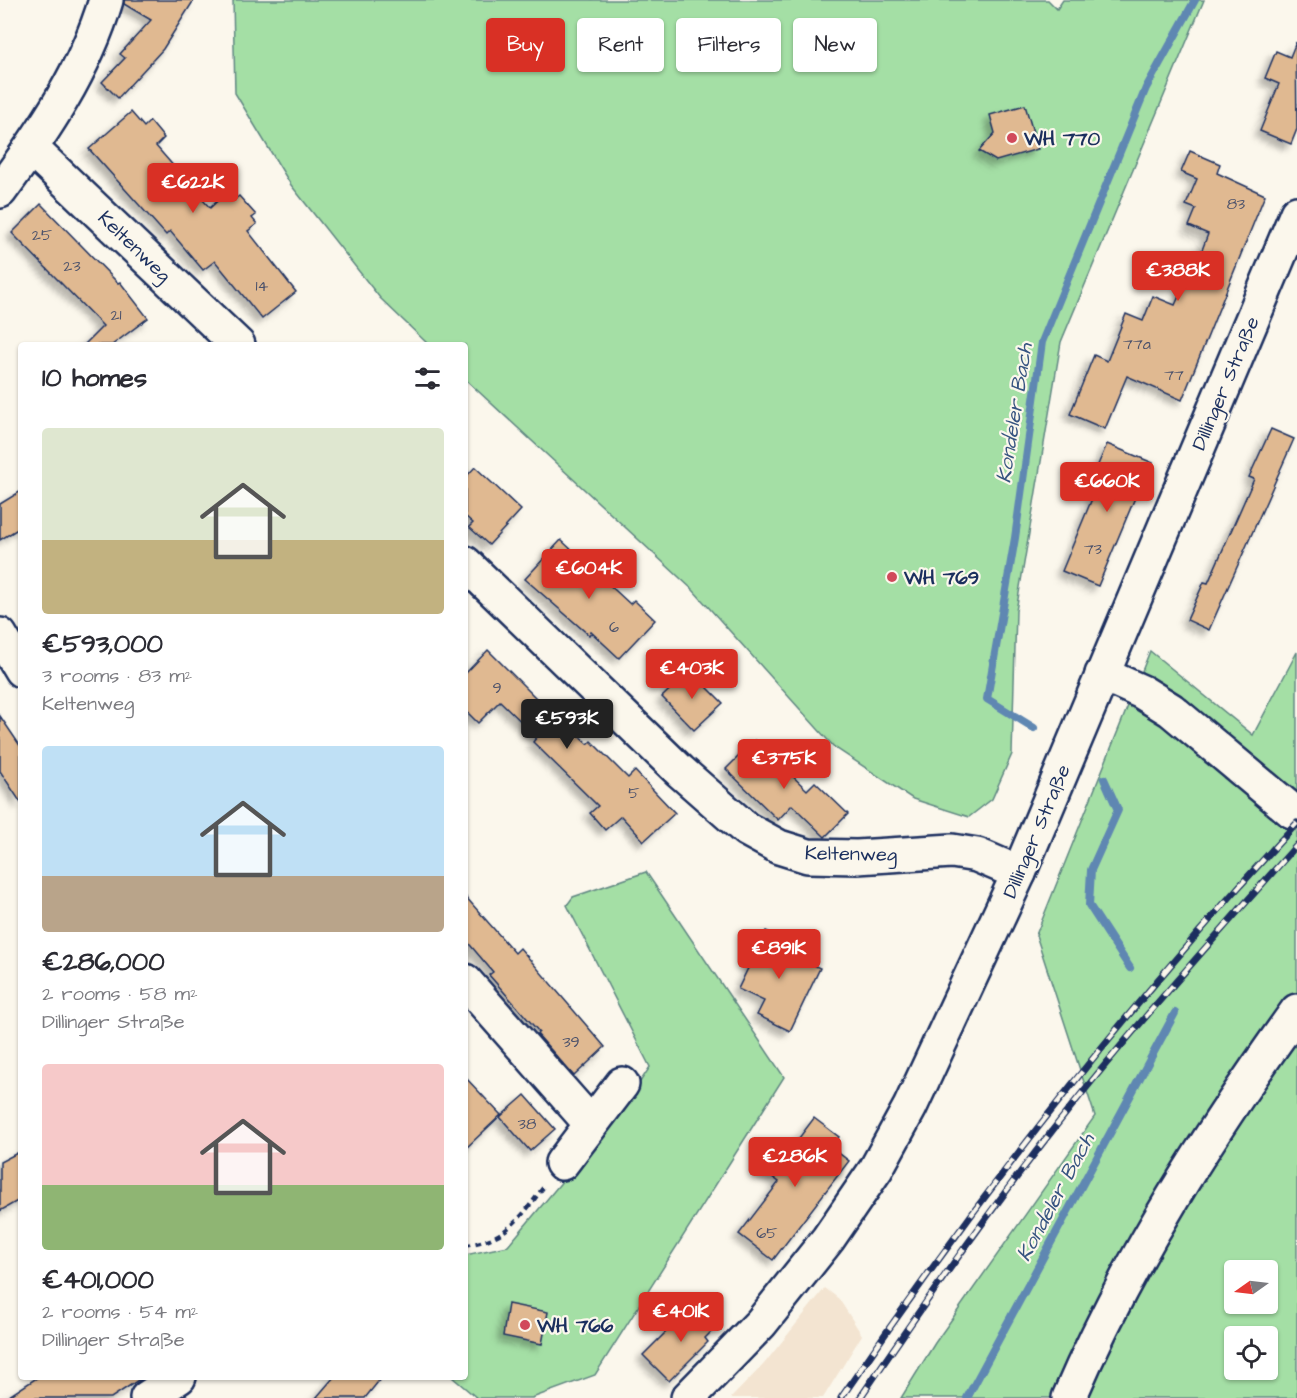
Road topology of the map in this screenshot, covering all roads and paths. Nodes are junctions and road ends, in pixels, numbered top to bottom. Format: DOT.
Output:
graph roads {
  1 [pos="106,0"];
  2 [pos="31,148"];
  3 [pos="0,190"];
  4 [pos="1297,213"];
  5 [pos="235,342"];
  6 [pos="468,566"];
  7 [pos="0,635"];
  8 [pos="18,665"];
  9 [pos="1102,674"];
  10 [pos="1292,811"];
  11 [pos="1019,873"];
  12 [pos="468,984"];
  13 [pos="1297,1011"];
  14 [pos="622,1084"];
  15 [pos="591,1124"];
  16 [pos="562,1162"];
  17 [pos="468,1245"];
  18 [pos="174,1380"];
  19 [pos="147,1398"];
  20 [pos="688,1398"];
  21 [pos="1069,1398"];
  1 -- 2 [label="street"];
  2 -- 3 [label="street"];
  2 -- 5 [label="street, Keltenweg"];
  4 -- 9 [label="street, Dillinger Straße"];
  6 -- 11 [label="street, Keltenweg"];
  7 -- 8 [label="street"];
  9 -- 10 [label="street"];
  9 -- 11 [label="street, Dillinger Straße"];
  11 -- 20 [label="street, Dillinger Straße"];
  12 -- 15 [label="street"];
  13 -- 21 [label="street"];
  14 -- 15 [label="street"];
  15 -- 16 [label="street"];
  16 -- 17 [label="path"];
  18 -- 19 [label="street"];
}
